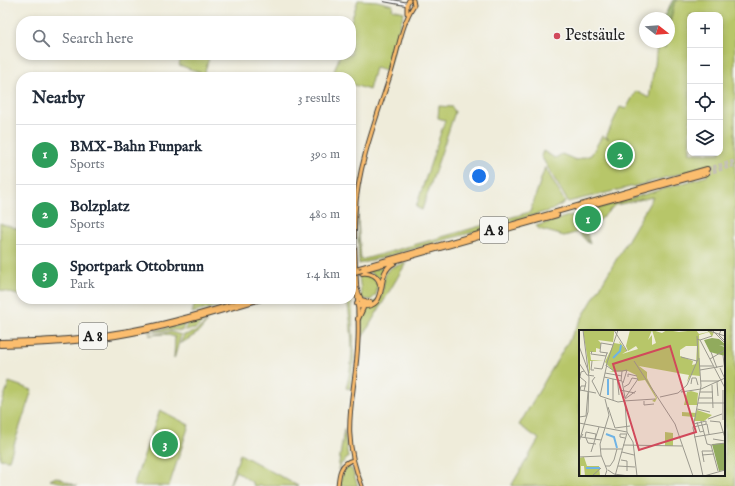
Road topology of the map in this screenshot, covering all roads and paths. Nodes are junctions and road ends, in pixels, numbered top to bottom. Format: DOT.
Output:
graph roads {
  1 [pos="385,0"];
  2 [pos="410,2"];
  3 [pos="412,8"];
  4 [pos="407,17"];
  5 [pos="707,171"];
  6 [pos="356,202"];
  7 [pos="567,211"];
  8 [pos="414,256"];
  9 [pos="356,269"];
  10 [pos="362,270"];
  11 [pos="356,272"];
  12 [pos="356,276"];
  13 [pos="357,290"];
  14 [pos="369,302"];
  15 [pos="234,304"];
  16 [pos="242,304"];
  17 [pos="358,305"];
  18 [pos="364,306"];
  19 [pos="187,319"];
  20 [pos="358,319"];
  21 [pos="0,343"];
  22 [pos="351,452"];
  23 [pos="353,461"];
  24 [pos="348,462"];
  25 [pos="343,466"];
  26 [pos="338,486"];
  27 [pos="362,486"];
  1 -- 2 [label="street"];
  2 -- 3 [label="main road"];
  2 -- 3 [label="main road"];
  2 -- 4 [label="main road"];
  3 -- 4 [label="main road"];
  4 -- 6 [label="main road"];
  5 -- 7 [label="highway, A 8"];
  7 -- 8 [label="highway, A 8"];
  7 -- 10 [label="highway, A 8"];
  8 -- 10 [label="highway, A 8"];
  8 -- 18 [label="highway"];
  9 -- 10 [label="highway, A 8, bridge"];
  10 -- 11 [label="highway, A 8, bridge"];
  10 -- 14 [label="highway"];
  12 -- 13 [label="main road"];
  13 -- 14 [label="highway"];
  13 -- 17 [label="main road"];
  14 -- 17 [label="highway"];
  15 -- 19 [label="highway, A 8"];
  16 -- 19 [label="highway, A 8"];
  17 -- 18 [label="highway"];
  17 -- 20 [label="main road"];
  18 -- 20 [label="highway"];
  19 -- 21 [label="highway, A 8"];
  20 -- 22 [label="main road"];
  22 -- 23 [label="main road"];
  22 -- 24 [label="main road"];
  23 -- 24 [label="main road"];
  23 -- 25 [label="main road"];
  23 -- 27 [label="main road"];
  24 -- 25 [label="main road"];
  25 -- 26 [label="main road"];
}
